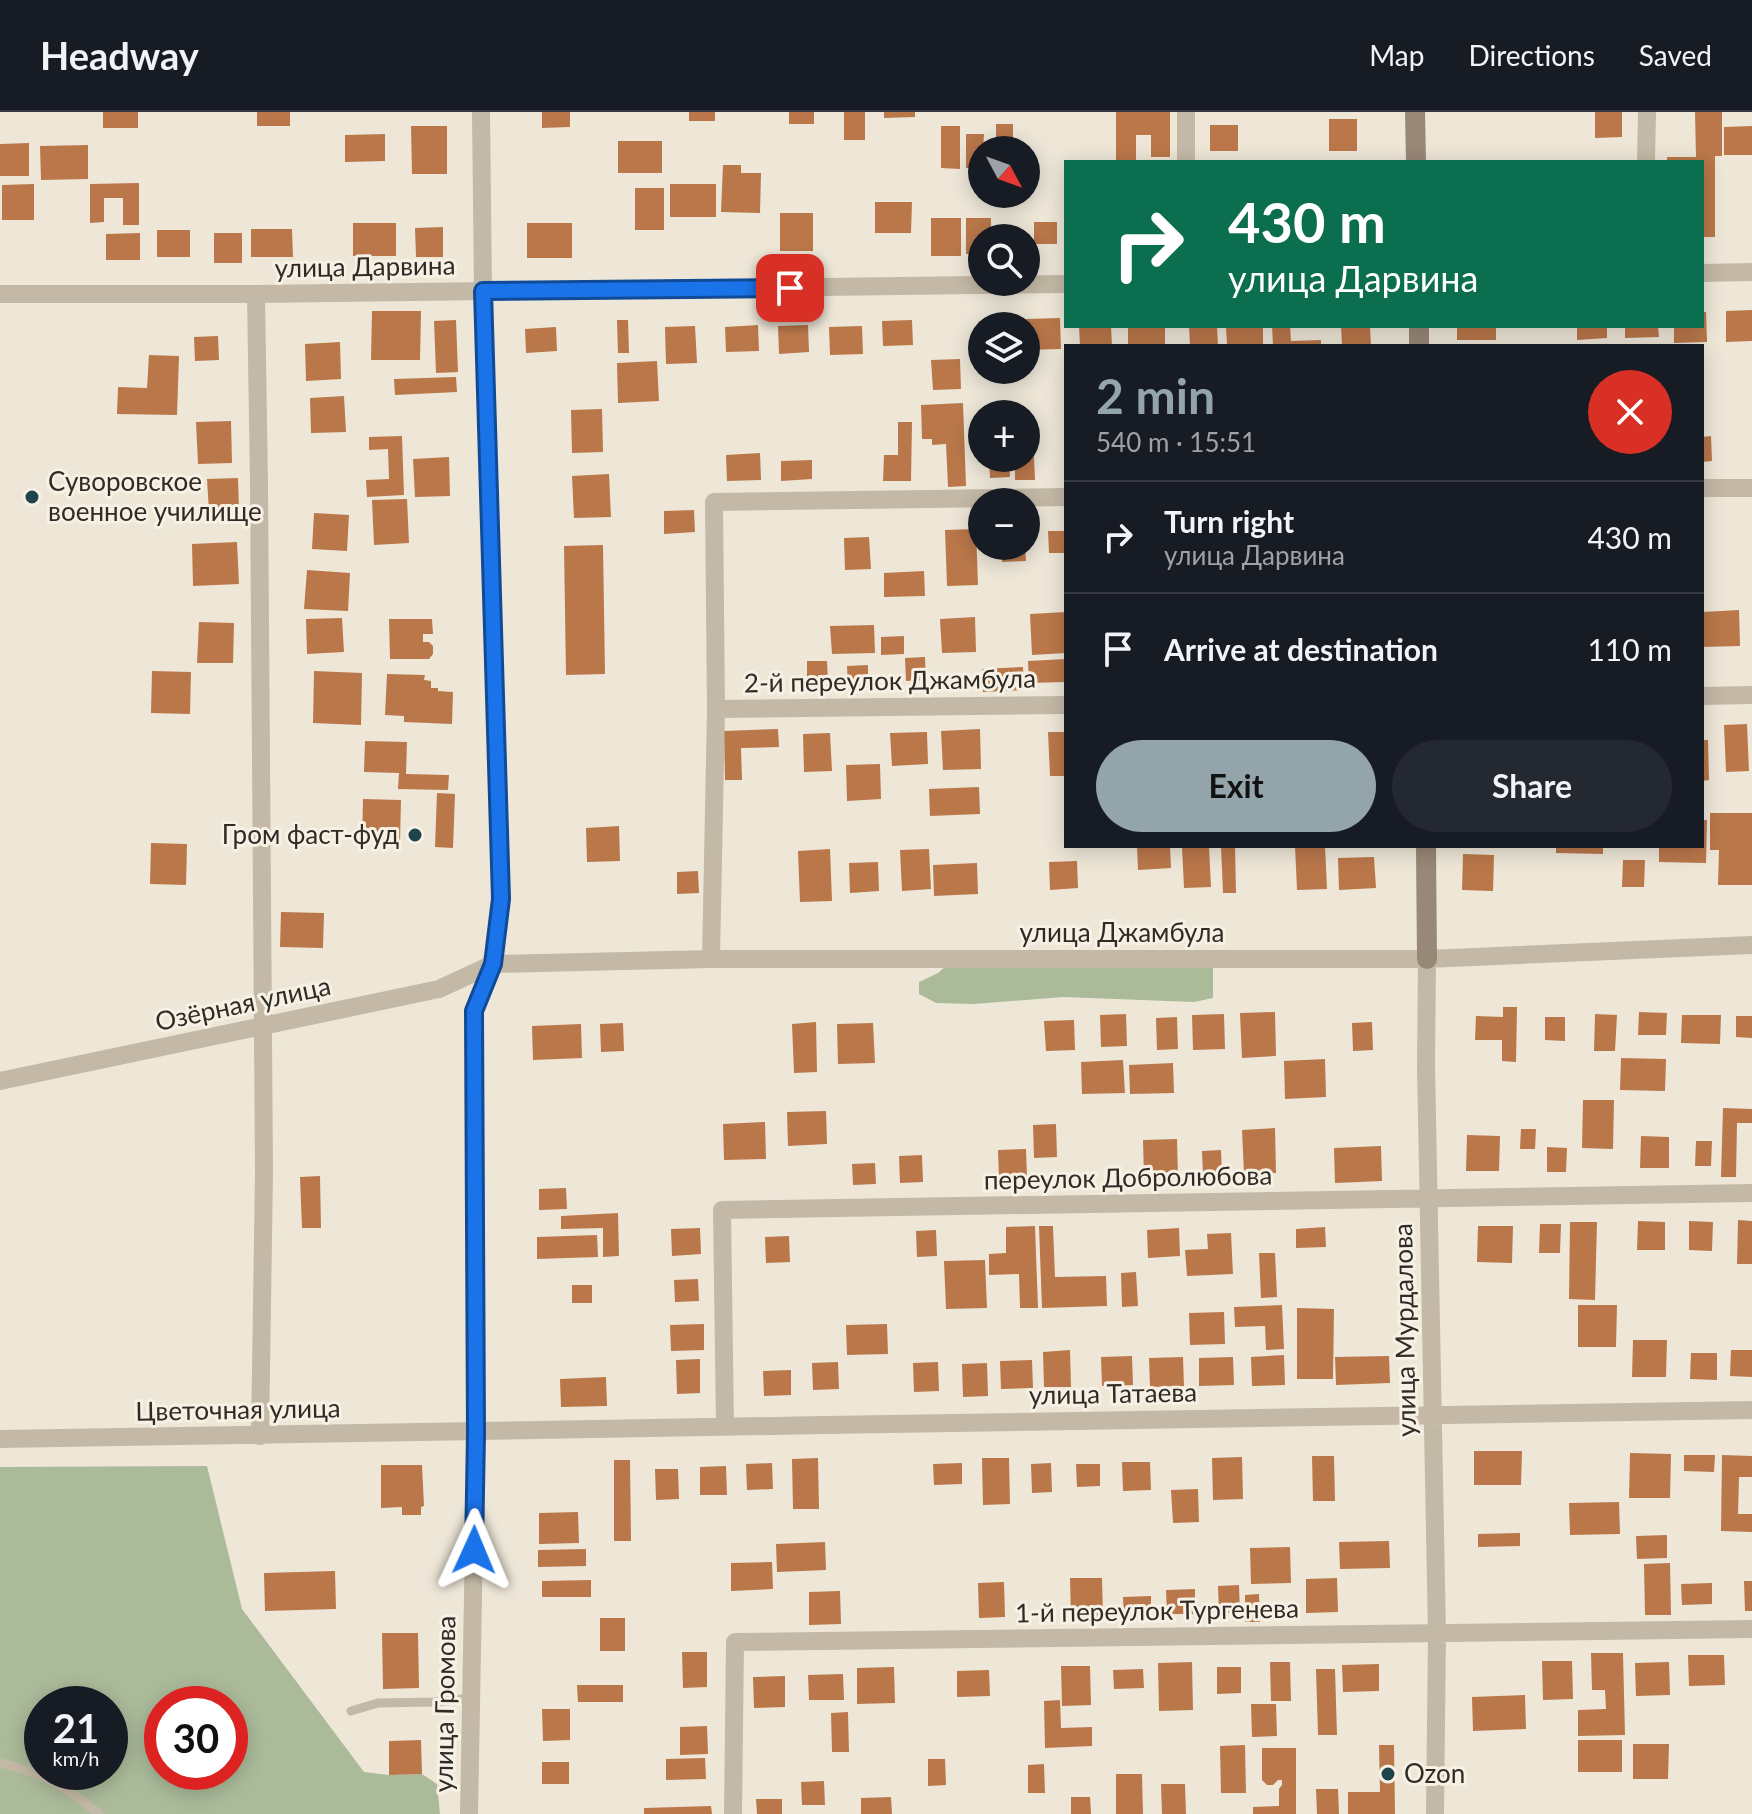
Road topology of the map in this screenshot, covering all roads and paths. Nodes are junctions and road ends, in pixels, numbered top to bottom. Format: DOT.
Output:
graph roads {
  1 [pos="481,112"];
  2 [pos="1186,112"];
  3 [pos="1415,112"];
  4 [pos="1647,112"];
  5 [pos="1186,160"];
  6 [pos="1416,160"];
  7 [pos="1646,160"];
  8 [pos="1752,272"];
  9 [pos="1704,273"];
  10 [pos="1064,284"];
  11 [pos="483,291"];
  12 [pos="0,294"];
  13 [pos="256,294"];
  14 [pos="1704,488"];
  15 [pos="1752,488"];
  16 [pos="1064,497"];
  17 [pos="1752,695"];
  18 [pos="1704,696"];
  19 [pos="1064,705"];
  20 [pos="716,709"];
  21 [pos="1426,848"];
  22 [pos="1752,945"];
  23 [pos="711,959"];
  24 [pos="1427,959"];
  25 [pos="493,964"];
  26 [pos="263,1026"];
  27 [pos="1,1081"];
  28 [pos="1752,1193"];
  29 [pos="1428,1199"];
  30 [pos="1752,1410"];
  31 [pos="1432,1414"];
  32 [pos="725,1426"];
  33 [pos="476,1433"];
  34 [pos="260,1436"];
  35 [pos="0,1439"];
  36 [pos="1752,1629"];
  37 [pos="1437,1634"];
  38 [pos="471,1698"];
  39 [pos="351,1711"];
  40 [pos="0,1763"];
  41 [pos="99,1814"];
  42 [pos="469,1814"];
  43 [pos="733,1814"];
  44 [pos="1435,1814"];
  1 -- 11 [label="street, улица Громова"];
  2 -- 5 [label="street"];
  3 -- 6 [label="street"];
  4 -- 7 [label="street"];
  8 -- 9 [label="street"];
  10 -- 11 [label="street, улица Дарвина"];
  11 -- 13 [label="street, улица Дарвина"];
  11 -- 25 [label="street, улица Громова"];
  12 -- 13 [label="street, улица Дарвина"];
  13 -- 26 [label="street"];
  14 -- 15 [label="street"];
  16 -- 20 [label="street"];
  17 -- 18 [label="street"];
  19 -- 20 [label="street, 2-й переулок Джамбула"];
  20 -- 23 [label="street"];
  21 -- 24 [label="street, улица Мурдалова"];
  22 -- 24 [label="street, улица Джамбула"];
  23 -- 24 [label="street, улица Джамбула"];
  23 -- 25 [label="street, улица Джамбула"];
  24 -- 29 [label="street, улица Мурдалова"];
  25 -- 26 [label="street, Озёрная улица"];
  25 -- 33 [label="street, улица Громова"];
  26 -- 27 [label="street, Озёрная улица"];
  26 -- 34 [label="street"];
  28 -- 29 [label="street, переулок Добролюбова"];
  29 -- 31 [label="street, улица Мурдалова"];
  29 -- 32 [label="street, переулок Добролюбова"];
  30 -- 31 [label="street, улица Татаева"];
  31 -- 32 [label="street, улица Татаева"];
  31 -- 37 [label="street, улица Мурдалова"];
  32 -- 33 [label="street, улица Татаева"];
  33 -- 34 [label="street, Цветочная улица"];
  33 -- 38 [label="street, улица Громова"];
  34 -- 35 [label="street, Цветочная улица"];
  36 -- 37 [label="street, 1-й переулок Тургенева"];
  37 -- 43 [label="street, 1-й переулок Тургенева"];
  37 -- 44 [label="street, улица Мурдалова"];
  38 -- 39 [label="lane"];
  38 -- 42 [label="street, улица Громова"];
  40 -- 41 [label="lane"];
}
